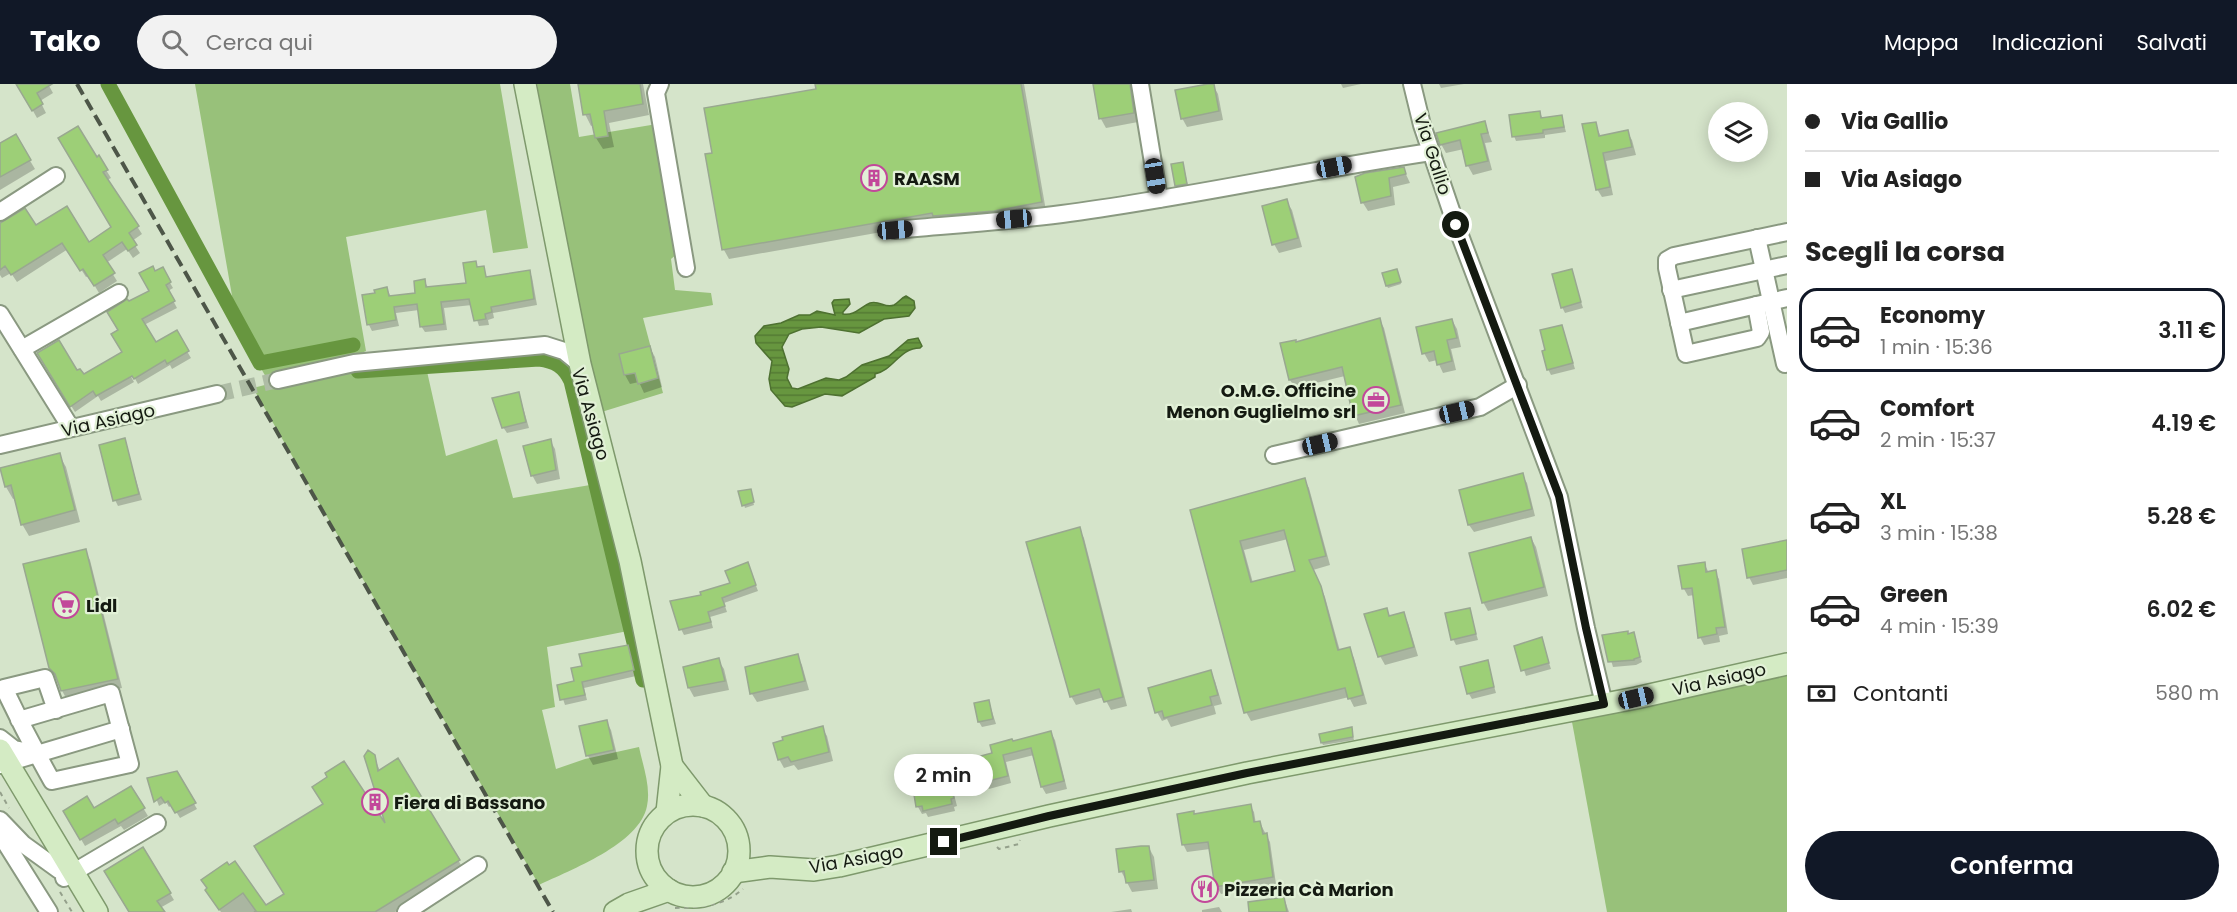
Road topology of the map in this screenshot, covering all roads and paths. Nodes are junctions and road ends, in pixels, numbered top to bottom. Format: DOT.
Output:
graph roads {
  1 [pos="525,84"];
  2 [pos="660,84"];
  3 [pos="1140,84"];
  4 [pos="1412,84"];
  5 [pos="1431,152"];
  6 [pos="56,176"];
  7 [pos="1159,199"];
  8 [pos="0,212"];
  9 [pos="895,230"];
  10 [pos="1787,232"];
  11 [pos="1757,238"];
  12 [pos="1787,265"];
  13 [pos="686,268"];
  14 [pos="1764,270"];
  15 [pos="1671,290"];
  16 [pos="119,293"];
  17 [pos="1771,302"];
  18 [pos="0,314"];
  19 [pos="1679,323"];
  20 [pos="572,325"];
  21 [pos="545,345"];
  22 [pos="22,349"];
  23 [pos="580,364"];
  24 [pos="1786,364"];
  25 [pos="278,380"];
  26 [pos="1518,385"];
  27 [pos="217,394"];
  28 [pos="71,428"];
  29 [pos="0,445"];
  30 [pos="1274,455"];
  31 [pos="1787,664"];
  32 [pos="1604,704"];
  33 [pos="56,710"];
  34 [pos="19,720"];
  35 [pos="121,729"];
  36 [pos="0,738"];
  37 [pos="36,753"];
  38 [pos="2,763"];
  39 [pos="672,766"];
  40 [pos="703,806"];
  41 [pos="667,812"];
  42 [pos="0,820"];
  43 [pos="157,823"];
  44 [pos="0,834"];
  45 [pos="739,849"];
  46 [pos="478,865"];
  47 [pos="650,867"];
  48 [pos="770,867"];
  49 [pos="733,872"];
  50 [pos="66,874"];
  51 [pos="669,890"];
  52 [pos="622,908"];
  53 [pos="49,912"];
  54 [pos="84,912"];
  55 [pos="97,912"];
  56 [pos="406,912"];
  1 -- 20 [label="main road"];
  2 -- 13 [label="street"];
  3 -- 7 [label="street"];
  4 -- 5 [label="street, Via Gallio"];
  5 -- 7 [label="street"];
  5 -- 26 [label="street, Via Gallio"];
  6 -- 8 [label="street"];
  7 -- 9 [label="street"];
  10 -- 11 [label="street"];
  11 -- 14 [label="street"];
  11 -- 15 [label="street"];
  12 -- 14 [label="street"];
  14 -- 15 [label="street"];
  14 -- 17 [label="street"];
  15 -- 19 [label="street"];
  16 -- 22 [label="street"];
  17 -- 19 [label="street"];
  17 -- 19 [label="street"];
  17 -- 24 [label="street"];
  18 -- 22 [label="street"];
  20 -- 21 [label="street"];
  20 -- 23 [label="main road"];
  21 -- 23 [label="street, Via Asiago"];
  21 -- 25 [label="street"];
  22 -- 28 [label="street"];
  23 -- 39 [label="main road, Via Asiago"];
  26 -- 30 [label="street"];
  26 -- 32 [label="street, Via Gallio"];
  27 -- 28 [label="street, Via Asiago"];
  28 -- 29 [label="street, Via Asiago"];
  31 -- 32 [label="main road, Via Asiago"];
  32 -- 48 [label="main road, Via Asiago"];
  33 -- 34 [label="street"];
  33 -- 34 [label="street"];
  33 -- 35 [label="street"];
  34 -- 37 [label="street"];
  35 -- 37 [label="street"];
  35 -- 37 [label="street"];
  36 -- 37 [label="street"];
  37 -- 38 [label="street"];
  38 -- 50 [label="main road"];
  39 -- 40 [label="main road, Via Asiago"];
  39 -- 41 [label="main road, Via Asiago"];
  40 -- 41 [label="main road"];
  40 -- 45 [label="main road, Via Asiago"];
  41 -- 47 [label="main road, Via Asiago"];
  42 -- 50 [label="street"];
  43 -- 50 [label="street"];
  44 -- 53 [label="street"];
  45 -- 48 [label="main road, Via Asiago"];
  45 -- 49 [label="main road"];
  46 -- 56 [label="street"];
  47 -- 51 [label="main road"];
  47 -- 52 [label="main road"];
  48 -- 49 [label="main road, Via Asiago"];
  49 -- 51 [label="main road"];
  50 -- 54 [label="main road"];
  50 -- 55 [label="main road"];
  51 -- 52 [label="main road"];
}
